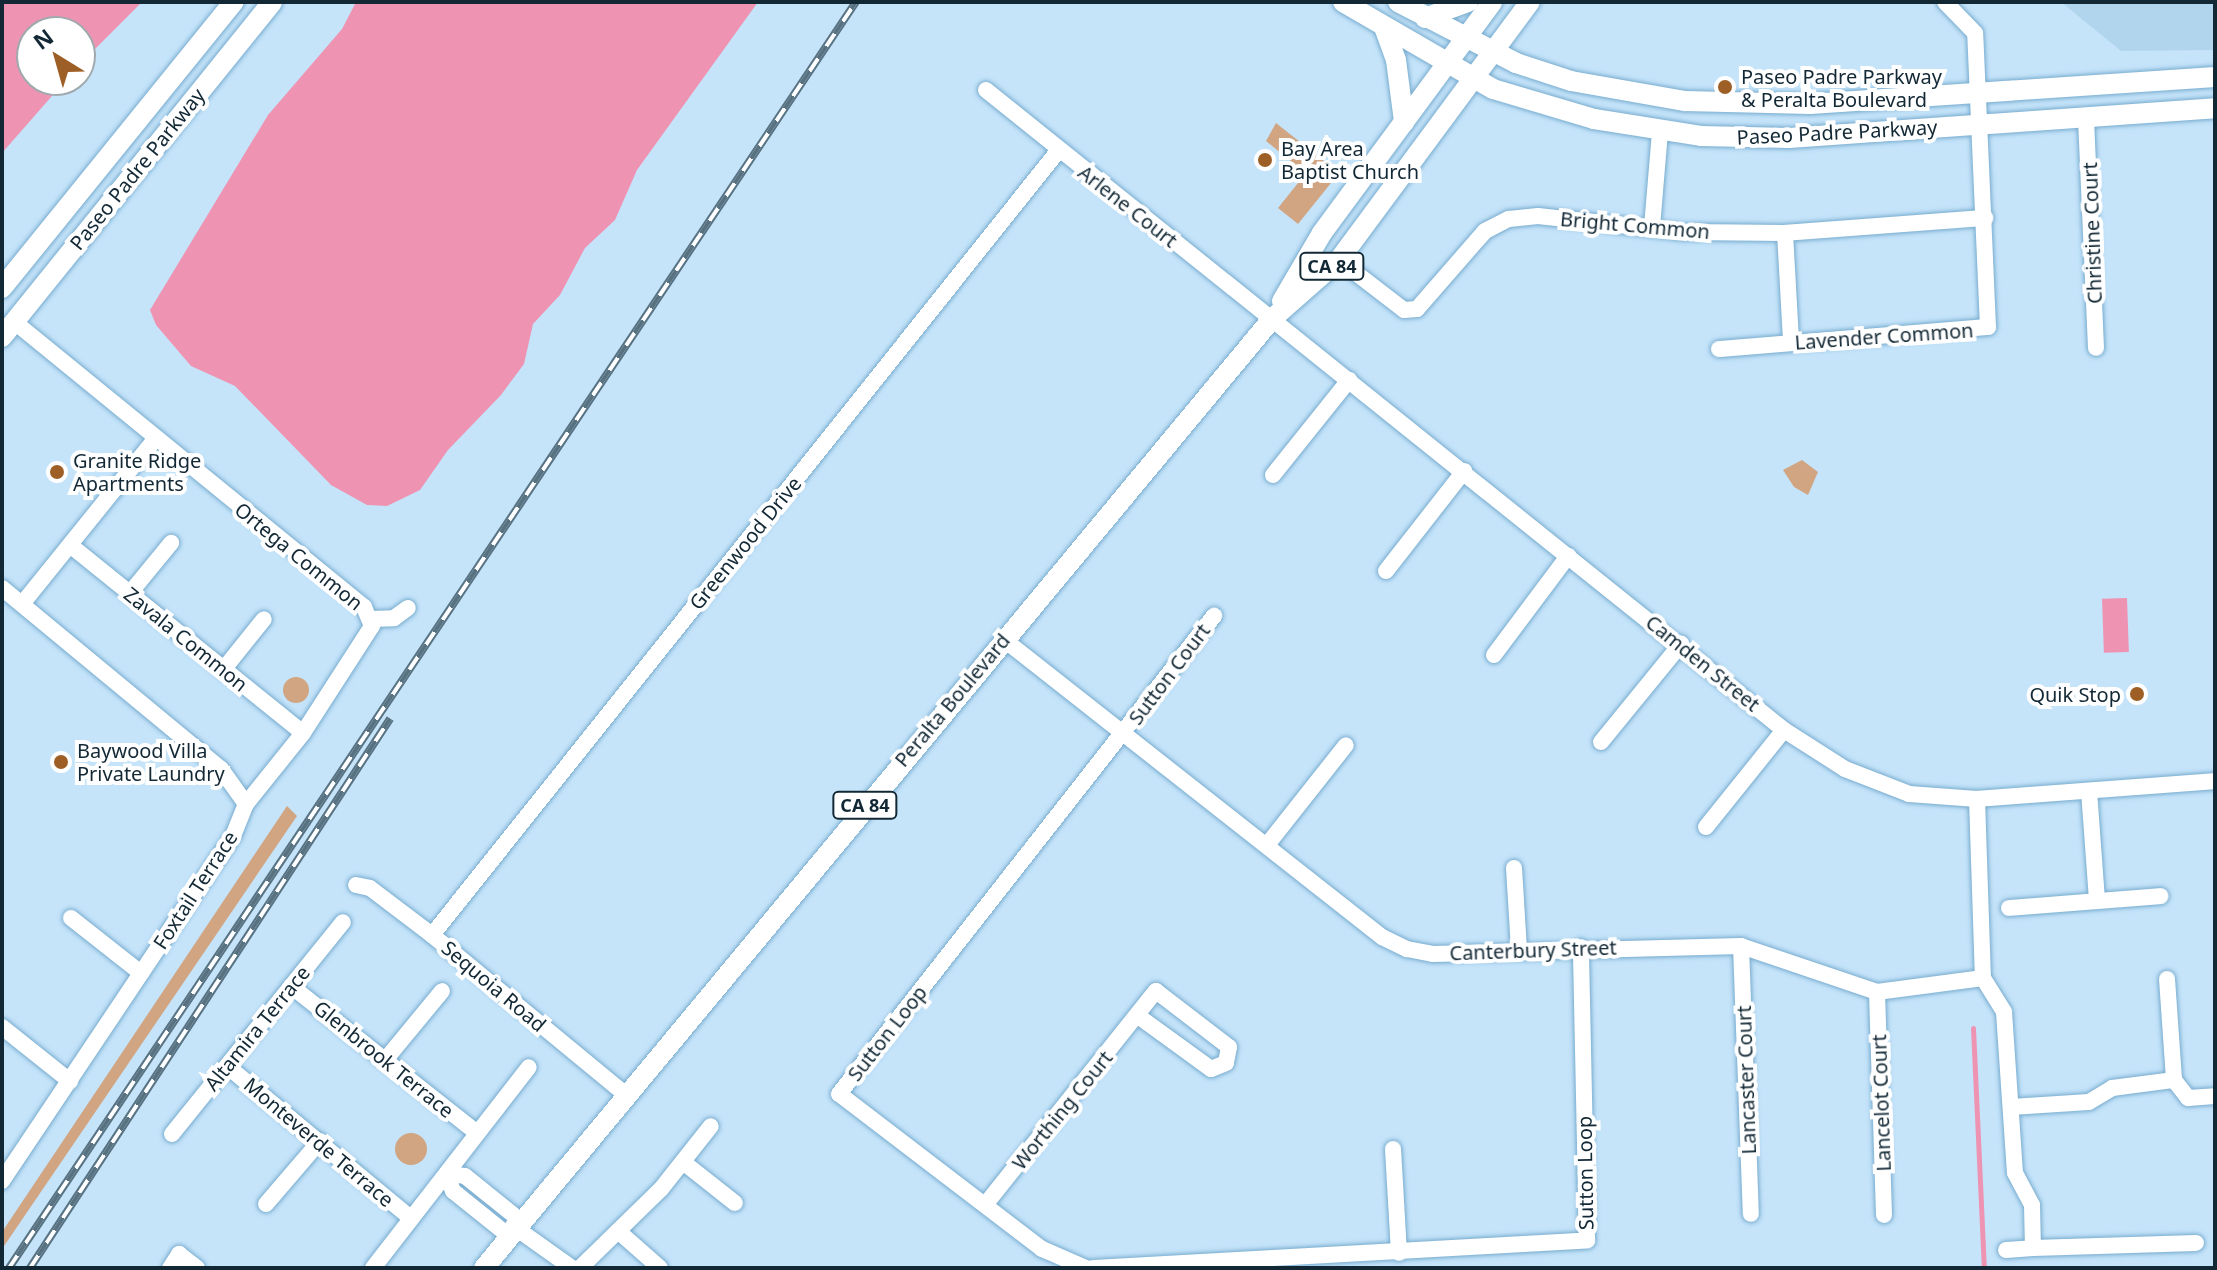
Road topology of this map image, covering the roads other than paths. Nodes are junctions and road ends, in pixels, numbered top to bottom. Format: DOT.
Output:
graph roads {
  1 [pos="234,2"];
  2 [pos="272,2"];
  3 [pos="1343,2"];
  4 [pos="1398,2"];
  5 [pos="1468,2"];
  6 [pos="1492,2"];
  7 [pos="1530,2"];
  8 [pos="1945,2"];
  9 [pos="1425,18"];
  10 [pos="1384,27"];
  11 [pos="1465,40"];
  12 [pos="1493,55"];
  13 [pos="1446,66"];
  14 [pos="2215,77"];
  15 [pos="1475,80"];
  16 [pos="986,90"];
  17 [pos="1980,92"];
  18 [pos="2215,108"];
  19 [pos="2086,119"];
  20 [pos="1404,122"];
  21 [pos="1981,124"];
  22 [pos="1660,131"];
  23 [pos="1058,151"];
  24 [pos="1985,218"];
  25 [pos="1652,227"];
  26 [pos="1785,233"];
  27 [pos="1339,260"];
  28 [pos="2,288"];
  29 [pos="1272,319"];
  30 [pos="8,330"];
  31 [pos="1791,342"];
  32 [pos="2096,348"];
  33 [pos="1719,349"];
  34 [pos="1349,380"];
  35 [pos="155,439"];
  36 [pos="1464,471"];
  37 [pos="1273,475"];
  38 [pos="171,543"];
  39 [pos="70,545"];
  40 [pos="1568,556"];
  41 [pos="1386,571"];
  42 [pos="2,588"];
  43 [pos="130,593"];
  44 [pos="22,604"];
  45 [pos="408,608"];
  46 [pos="1214,616"];
  47 [pos="264,619"];
  48 [pos="371,619"];
  49 [pos="1002,638"];
  50 [pos="1681,644"];
  51 [pos="1494,655"];
  52 [pos="223,670"];
  53 [pos="1784,730"];
  54 [pos="303,733"];
  55 [pos="1125,733"];
  56 [pos="1601,742"];
  57 [pos="1346,745"];
  58 [pos="2215,781"];
  59 [pos="2089,791"];
  60 [pos="1977,799"];
  61 [pos="246,804"];
  62 [pos="1706,827"];
  63 [pos="1267,845"];
  64 [pos="1514,868"];
  65 [pos="356,885"];
  66 [pos="2161,896"];
  67 [pos="2097,901"];
  68 [pos="2009,908"];
  69 [pos="71,918"];
  70 [pos="343,922"];
  71 [pos="432,935"];
  72 [pos="1741,946"];
  73 [pos="1581,947"];
  74 [pos="1519,950"];
  75 [pos="141,973"];
  76 [pos="1983,978"];
  77 [pos="2167,979"];
  78 [pos="291,986"];
  79 [pos="442,991"];
  80 [pos="1877,992"];
  81 [pos="1138,1016"];
  82 [pos="2,1027"];
  83 [pos="386,1059"];
  84 [pos="227,1066"];
  85 [pos="529,1067"];
  86 [pos="2174,1080"];
  87 [pos="70,1081"];
  88 [pos="626,1095"];
  89 [pos="2215,1096"];
  90 [pos="2011,1107"];
  91 [pos="711,1126"];
  92 [pos="477,1133"];
  93 [pos="172,1134"];
  94 [pos="320,1141"];
  95 [pos="1393,1149"];
  96 [pos="683,1162"];
  97 [pos="447,1174"];
  98 [pos="2,1181"];
  99 [pos="735,1203"];
  100 [pos="266,1204"];
  101 [pos="985,1205"];
  102 [pos="1751,1214"];
  103 [pos="1884,1215"];
  104 [pos="411,1218"];
  105 [pos="515,1228"];
  106 [pos="618,1231"];
  107 [pos="2196,1243"];
  108 [pos="2033,1248"];
  109 [pos="2006,1250"];
  110 [pos="1399,1253"];
  111 [pos="170,1268"];
  112 [pos="197,1268"];
  113 [pos="373,1268"];
  114 [pos="484,1268"];
  115 [pos="572,1268"];
  116 [pos="580,1268"];
  117 [pos="660,1268"];
  118 [pos="1086,1268"];
  119 [pos="1093,1268"];
  1 -- 28 [label="main road, Paseo Padre Parkway"];
  2 -- 30 [label="main road, Paseo Padre Parkway"];
  3 -- 10 [label="main road, Paseo Padre Parkway"];
  4 -- 9 [label="main road, Paseo Padre Parkway"];
  5 -- 9 [label="main road"];
  6 -- 11 [label="main road, Peralta Boulevard / CA 84"];
  7 -- 12 [label="main road, Peralta Boulevard / CA 84"];
  8 -- 17 [label="street"];
  9 -- 11 [label="main road, Paseo Padre Parkway"];
  10 -- 13 [label="main road, Paseo Padre Parkway"];
  10 -- 20 [label="main road"];
  11 -- 12 [label="main road, Paseo Padre Parkway"];
  11 -- 13 [label="main road, Peralta Boulevard / CA 84"];
  12 -- 15 [label="main road, Peralta Boulevard / CA 84"];
  12 -- 17 [label="main road, Paseo Padre Parkway"];
  13 -- 15 [label="main road, Paseo Padre Parkway"];
  13 -- 20 [label="main road, Peralta Boulevard / CA 84"];
  14 -- 17 [label="main road, Paseo Padre Parkway"];
  15 -- 22 [label="main road, Paseo Padre Parkway"];
  15 -- 27 [label="main road, Peralta Boulevard / CA 84"];
  16 -- 23 [label="street, Arlene Court"];
  17 -- 21 [label="street"];
  18 -- 19 [label="main road, Paseo Padre Parkway"];
  19 -- 21 [label="main road, Paseo Padre Parkway"];
  19 -- 32 [label="street, Christine Court"];
  20 -- 29 [label="main road, Peralta Boulevard / CA 84"];
  21 -- 22 [label="main road, Paseo Padre Parkway"];
  21 -- 24 [label="street"];
  22 -- 25 [label="street"];
  23 -- 29 [label="street, Arlene Court"];
  23 -- 71 [label="street, Greenwood Drive"];
  24 -- 26 [label="street, Bright Common"];
  24 -- 31 [label="street, Lavender Common"];
  25 -- 26 [label="street, Bright Common"];
  25 -- 27 [label="street, Bright Common"];
  26 -- 31 [label="street"];
  27 -- 29 [label="main road, Peralta Boulevard / CA 84"];
  29 -- 34 [label="street, Camden Street"];
  29 -- 49 [label="main road, Peralta Boulevard / CA 84"];
  30 -- 35 [label="street, Ortega Common"];
  31 -- 33 [label="street, Lavender Common"];
  34 -- 36 [label="street, Camden Street"];
  34 -- 37 [label="street"];
  35 -- 39 [label="street"];
  35 -- 48 [label="street, Ortega Common"];
  36 -- 40 [label="street, Camden Street"];
  36 -- 41 [label="street"];
  38 -- 43 [label="street"];
  39 -- 43 [label="street, Zavala Common"];
  39 -- 44 [label="street"];
  40 -- 50 [label="street, Camden Street"];
  40 -- 51 [label="street"];
  42 -- 44 [label="street"];
  43 -- 52 [label="street, Zavala Common"];
  44 -- 61 [label="street"];
  45 -- 48 [label="street"];
  46 -- 55 [label="street, Sutton Court"];
  47 -- 52 [label="street"];
  48 -- 54 [label="street, Ortega Common"];
  49 -- 55 [label="street, Canterbury Street"];
  49 -- 88 [label="main road, Peralta Boulevard / CA 84"];
  50 -- 53 [label="street, Camden Street"];
  50 -- 56 [label="street"];
  52 -- 54 [label="street, Zavala Common"];
  53 -- 60 [label="street, Camden Street"];
  53 -- 62 [label="street"];
  54 -- 61 [label="street, Ortega Common"];
  55 -- 63 [label="street, Canterbury Street"];
  55 -- 101 [label="street, Sutton Loop"];
  57 -- 63 [label="street"];
  58 -- 59 [label="street, Camden Street"];
  59 -- 60 [label="street, Camden Street"];
  59 -- 67 [label="street"];
  60 -- 76 [label="street"];
  61 -- 75 [label="street, Foxtail Terrace"];
  63 -- 74 [label="street, Canterbury Street"];
  64 -- 74 [label="street"];
  65 -- 71 [label="street, Sequoia Road"];
  66 -- 67 [label="street"];
  67 -- 68 [label="street"];
  69 -- 75 [label="street"];
  70 -- 78 [label="street, Altamira Terrace"];
  71 -- 88 [label="street, Sequoia Road"];
  72 -- 73 [label="street, Canterbury Street"];
  72 -- 80 [label="street, Canterbury Street"];
  72 -- 102 [label="street, Lancaster Court"];
  73 -- 74 [label="street, Canterbury Street"];
  73 -- 110 [label="street, Sutton Loop"];
  75 -- 87 [label="street, Foxtail Terrace"];
  76 -- 80 [label="street, Canterbury Street"];
  76 -- 90 [label="street"];
  77 -- 86 [label="street"];
  78 -- 83 [label="street, Glenbrook Terrace"];
  78 -- 84 [label="street, Altamira Terrace"];
  79 -- 83 [label="street"];
  80 -- 103 [label="street, Lancelot Court"];
  81 -- 81 [label="street, Worthing Court"];
  81 -- 101 [label="street, Worthing Court"];
  82 -- 87 [label="street"];
  83 -- 92 [label="street, Glenbrook Terrace"];
  84 -- 93 [label="street, Altamira Terrace"];
  84 -- 94 [label="street, Monteverde Terrace"];
  85 -- 92 [label="street"];
  86 -- 89 [label="street"];
  86 -- 90 [label="street"];
  87 -- 98 [label="street, Foxtail Terrace"];
  88 -- 105 [label="main road, Peralta Boulevard / CA 84"];
  90 -- 108 [label="street"];
  91 -- 96 [label="street"];
  92 -- 97 [label="street"];
  94 -- 100 [label="street"];
  94 -- 104 [label="street, Monteverde Terrace"];
  95 -- 110 [label="street"];
  96 -- 99 [label="street"];
  96 -- 106 [label="street"];
  97 -- 104 [label="street"];
  97 -- 105 [label="street"];
  101 -- 118 [label="street, Sutton Loop"];
  104 -- 113 [label="street"];
  105 -- 114 [label="main road, Peralta Boulevard / CA 84"];
  105 -- 115 [label="street"];
  106 -- 116 [label="street"];
  106 -- 117 [label="street"];
  107 -- 108 [label="street"];
  108 -- 109 [label="street"];
  110 -- 119 [label="street, Sutton Loop"];
  111 -- 112 [label="street"];
}
